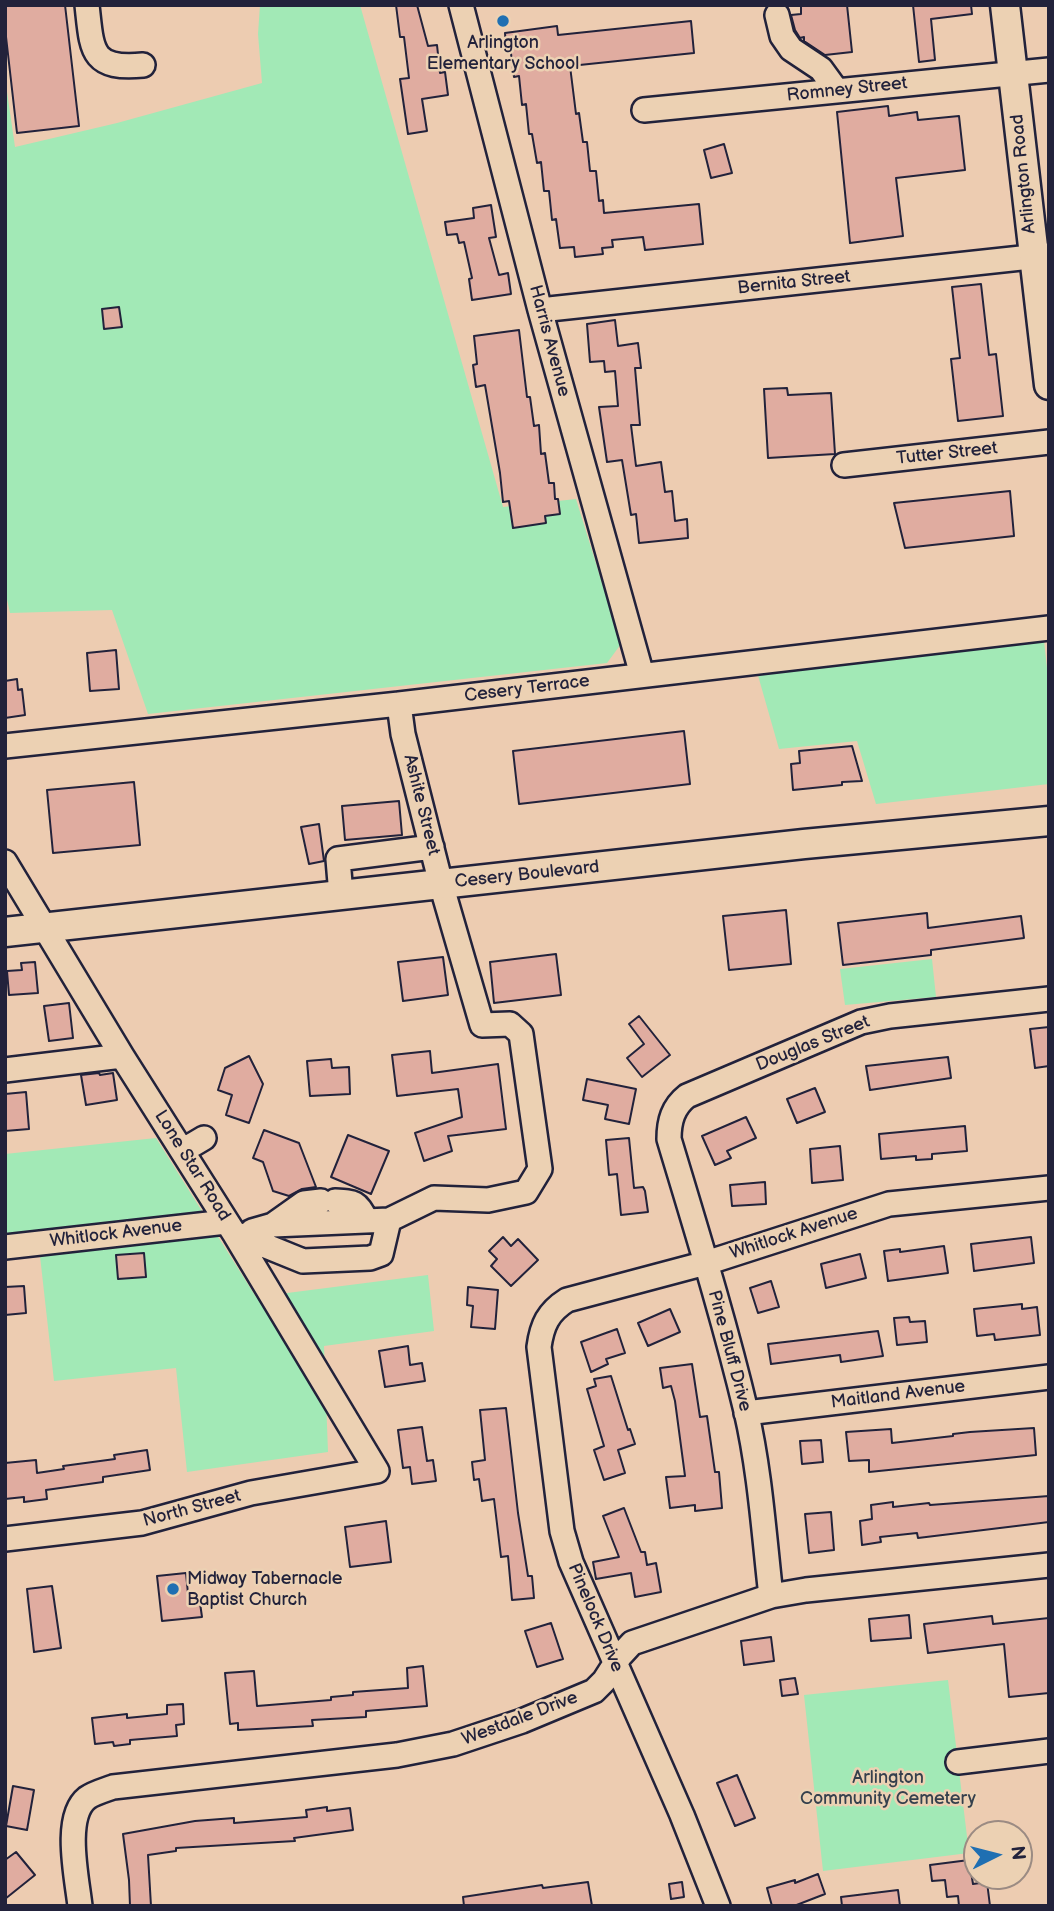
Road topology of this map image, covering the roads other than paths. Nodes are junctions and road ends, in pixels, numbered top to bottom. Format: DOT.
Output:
graph roads {
  1 [pos="86,5"];
  2 [pos="461,5"];
  3 [pos="1005,5"];
  4 [pos="777,15"];
  5 [pos="143,65"];
  6 [pos="1049,69"];
  7 [pos="1013,74"];
  8 [pos="837,91"];
  9 [pos="644,110"];
  10 [pos="1041,256"];
  11 [pos="540,310"];
  12 [pos="1049,385"];
  13 [pos="1049,442"];
  14 [pos="844,465"];
  15 [pos="1049,628"];
  16 [pos="642,675"];
  17 [pos="399,704"];
  18 [pos="5,746"];
  19 [pos="1049,821"];
  20 [pos="432,847"];
  21 [pos="399,851"];
  22 [pos="5,862"];
  23 [pos="441,884"];
  24 [pos="404,888"];
  25 [pos="341,895"];
  26 [pos="45,928"];
  27 [pos="5,932"];
  28 [pos="1049,999"];
  29 [pos="122,1056"];
  30 [pos="5,1070"];
  31 [pos="674,1112"];
  32 [pos="204,1138"];
  33 [pos="181,1151"];
  34 [pos="1049,1188"];
  35 [pos="378,1221"];
  36 [pos="247,1230"];
  37 [pos="5,1247"];
  38 [pos="706,1263"];
  39 [pos="549,1315"];
  40 [pos="1049,1377"];
  41 [pos="746,1413"];
  42 [pos="377,1471"];
  43 [pos="5,1539"];
  44 [pos="1049,1565"];
  45 [pos="771,1596"];
  46 [pos="614,1665"];
  47 [pos="1049,1751"];
  48 [pos="958,1762"];
  49 [pos="80,1906"];
  50 [pos="718,1906"];
  1 -- 5 [label="street"];
  2 -- 11 [label="street, Harris Avenue"];
  3 -- 7 [label="main road, Arlington Road"];
  4 -- 8 [label="street"];
  6 -- 7 [label="street, Romney Street"];
  7 -- 8 [label="street, Romney Street"];
  7 -- 10 [label="main road, Arlington Road"];
  8 -- 9 [label="street, Romney Street"];
  10 -- 11 [label="street, Bernita Street"];
  10 -- 12 [label="main road, Arlington Road"];
  11 -- 16 [label="street, Harris Avenue"];
  13 -- 14 [label="street, Tutter Street"];
  15 -- 16 [label="street, Cesery Terrace"];
  16 -- 17 [label="street, Cesery Terrace"];
  17 -- 18 [label="street, Cesery Terrace"];
  17 -- 20 [label="street, Ashite Street"];
  19 -- 23 [label="main road, Cesery Boulevard"];
  20 -- 21 [label="street"];
  20 -- 23 [label="street, Ashite Street"];
  21 -- 24 [label="street"];
  21 -- 25 [label="street"];
  22 -- 26 [label="street, Lone Star Road"];
  23 -- 24 [label="main road, Cesery Boulevard"];
  23 -- 35 [label="street, Ashite Street"];
  24 -- 25 [label="main road, Cesery Boulevard"];
  25 -- 26 [label="main road, Cesery Boulevard"];
  26 -- 27 [label="main road, Cesery Boulevard"];
  26 -- 29 [label="street, Lone Star Road"];
  28 -- 31 [label="street, Douglas Street"];
  29 -- 30 [label="street"];
  29 -- 33 [label="street, Lone Star Road"];
  31 -- 38 [label="street, Pine Bluff Drive"];
  32 -- 33 [label="street"];
  33 -- 36 [label="street, Lone Star Road"];
  34 -- 38 [label="street, Whitlock Avenue"];
  35 -- 36 [label="street, Whitlock Avenue"];
  35 -- 36 [label="street"];
  35 -- 36 [label="street"];
  36 -- 37 [label="street, Whitlock Avenue"];
  36 -- 42 [label="street, Lone Star Road"];
  38 -- 39 [label="street, Whitlock Avenue"];
  38 -- 41 [label="street, Pine Bluff Drive"];
  39 -- 46 [label="street, Pinelock Drive"];
  40 -- 41 [label="street, Maitland Avenue"];
  41 -- 45 [label="street, Pine Bluff Drive"];
  42 -- 43 [label="street, North Street"];
  44 -- 45 [label="street, Westdale Drive"];
  45 -- 46 [label="street, Westdale Drive"];
  46 -- 49 [label="street, Westdale Drive"];
  46 -- 50 [label="street, Pinelock Drive"];
  47 -- 48 [label="street"];
}
